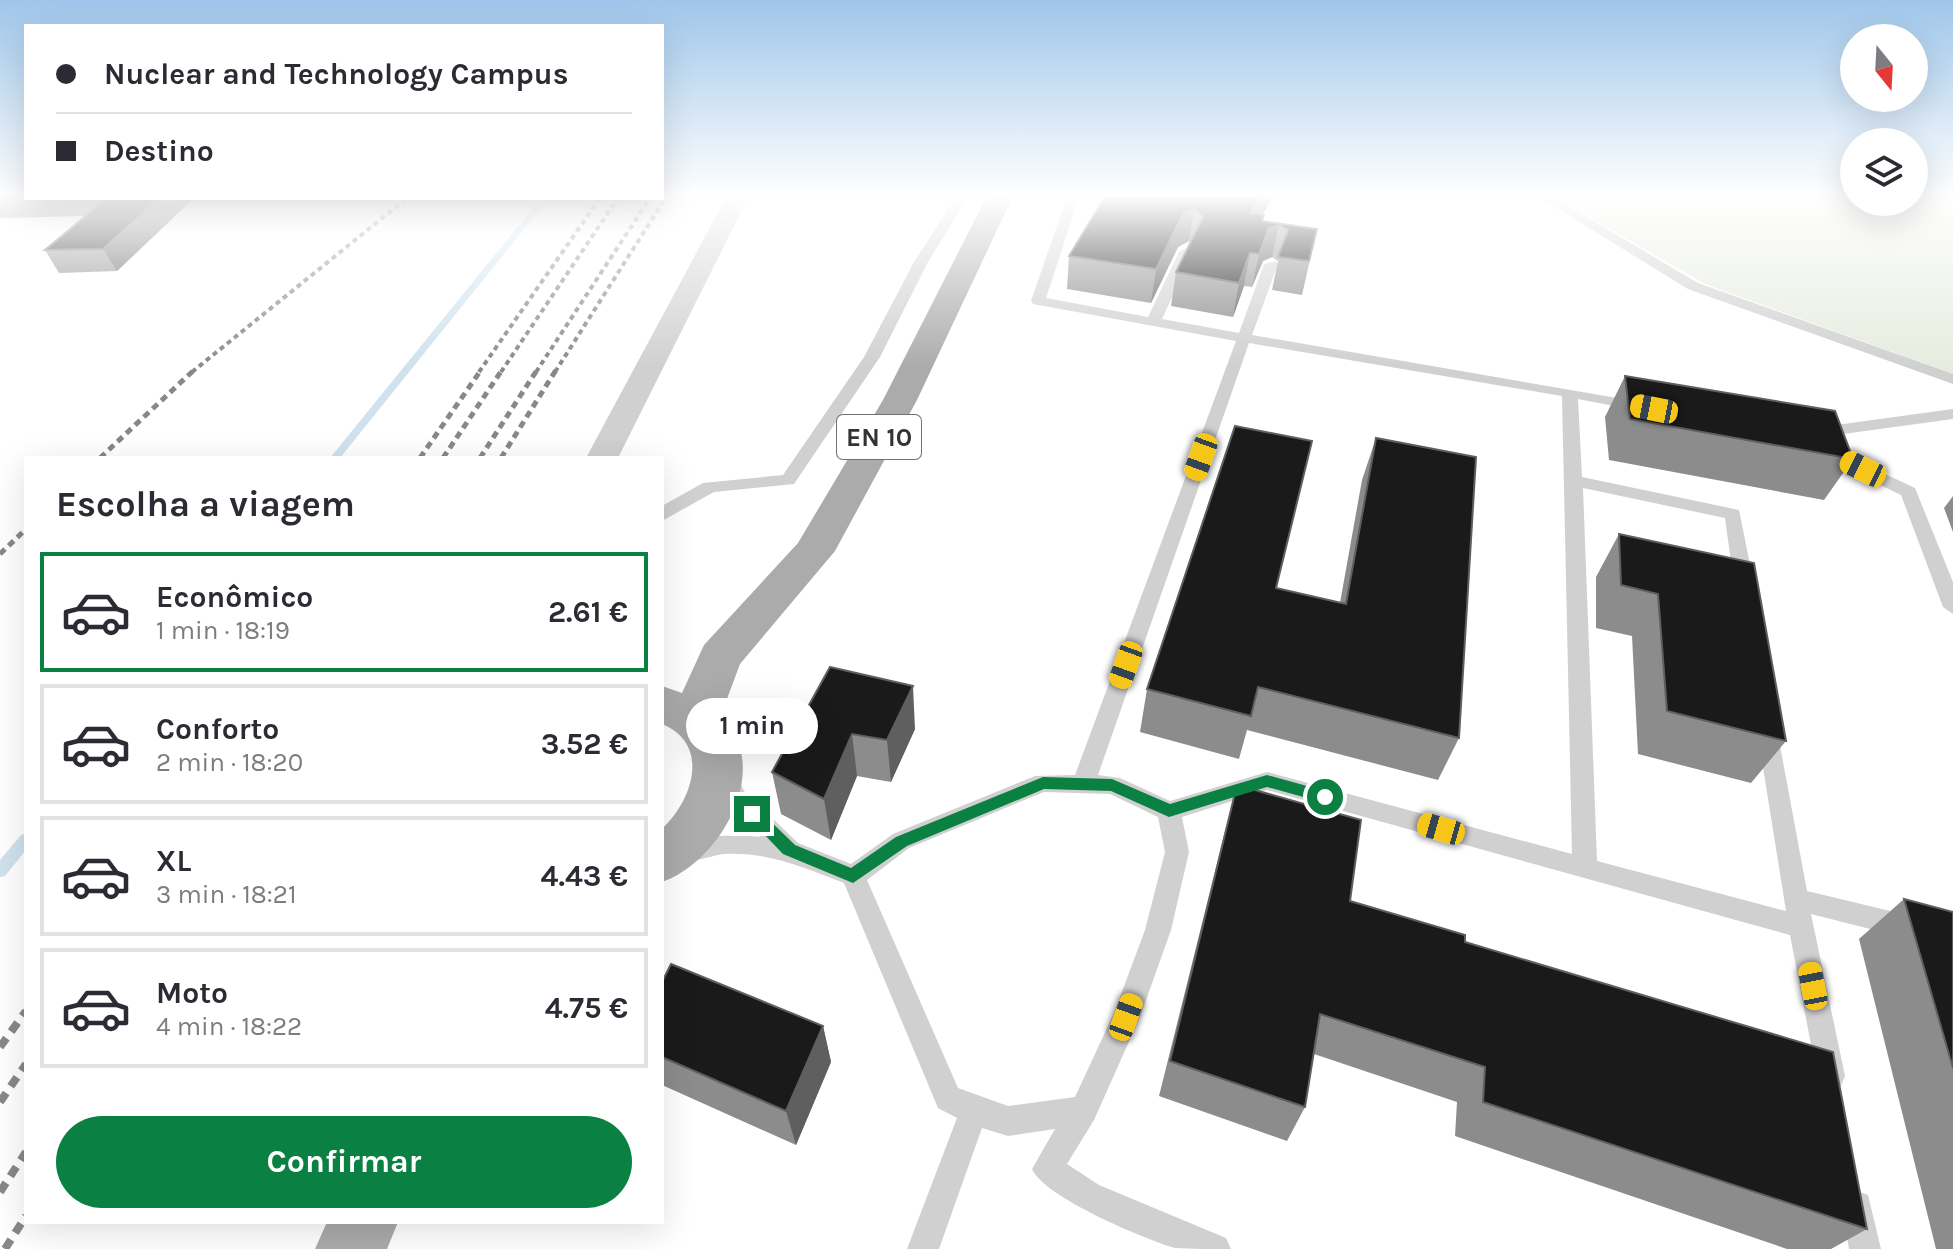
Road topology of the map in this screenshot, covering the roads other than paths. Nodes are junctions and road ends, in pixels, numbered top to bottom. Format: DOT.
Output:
graph roads {
  1 [pos="709,252"];
  2 [pos="927,252"];
  3 [pos="969,252"];
  4 [pos="1056,252"];
  5 [pos="1186,252"];
  6 [pos="1637,252"];
  7 [pos="1271,264"];
  8 [pos="1153,322"];
  9 [pos="1244,338"];
  10 [pos="1953,379"];
  11 [pos="1570,393"];
  12 [pos="1659,410"];
  13 [pos="1953,414"];
  14 [pos="603,456"];
  15 [pos="1574,481"];
  16 [pos="664,513"];
  17 [pos="1748,606"];
  18 [pos="1953,607"];
  19 [pos="1766,714"];
  20 [pos="684,717"];
  21 [pos="1083,784"];
  22 [pos="1169,811"];
  23 [pos="789,850"];
  24 [pos="667,857"];
  25 [pos="1585,868"];
  26 [pos="853,876"];
  27 [pos="1796,899"];
  28 [pos="1801,927"];
  29 [pos="1953,938"];
  30 [pos="1835,1096"];
  31 [pos="1084,1110"];
  32 [pos="974,1111"];
  33 [pos="1853,1188"];
  34 [pos="363,1224"];
  35 [pos="350,1249"];
  36 [pos="923,1249"];
  37 [pos="1215,1249"];
  38 [pos="1865,1249"];
  1 -- 14 [label="street"];
  2 -- 16 [label="lane"];
  3 -- 20 [label="main road, EN 10"];
  4 -- 8 [label="lane"];
  5 -- 8 [label="lane"];
  6 -- 10 [label="lane"];
  7 -- 9 [label="lane"];
  8 -- 9 [label="lane"];
  9 -- 11 [label="lane"];
  9 -- 21 [label="lane"];
  11 -- 12 [label="lane"];
  11 -- 15 [label="lane"];
  13 -- 18 [label="lane"];
  15 -- 17 [label="lane"];
  15 -- 25 [label="lane"];
  19 -- 27 [label="lane"];
  20 -- 23 [label="lane"];
  20 -- 24 [label="main road, EN 10"];
  21 -- 22 [label="lane"];
  21 -- 26 [label="lane"];
  22 -- 25 [label="lane"];
  22 -- 31 [label="lane"];
  23 -- 24 [label="lane"];
  23 -- 26 [label="lane"];
  25 -- 28 [label="lane"];
  26 -- 32 [label="lane"];
  27 -- 28 [label="lane"];
  27 -- 29 [label="lane"];
  28 -- 30 [label="lane"];
  31 -- 32 [label="lane"];
  31 -- 37 [label="lane"];
  32 -- 36 [label="lane"];
  33 -- 38 [label="lane"];
  34 -- 35 [label="main road"];
}
